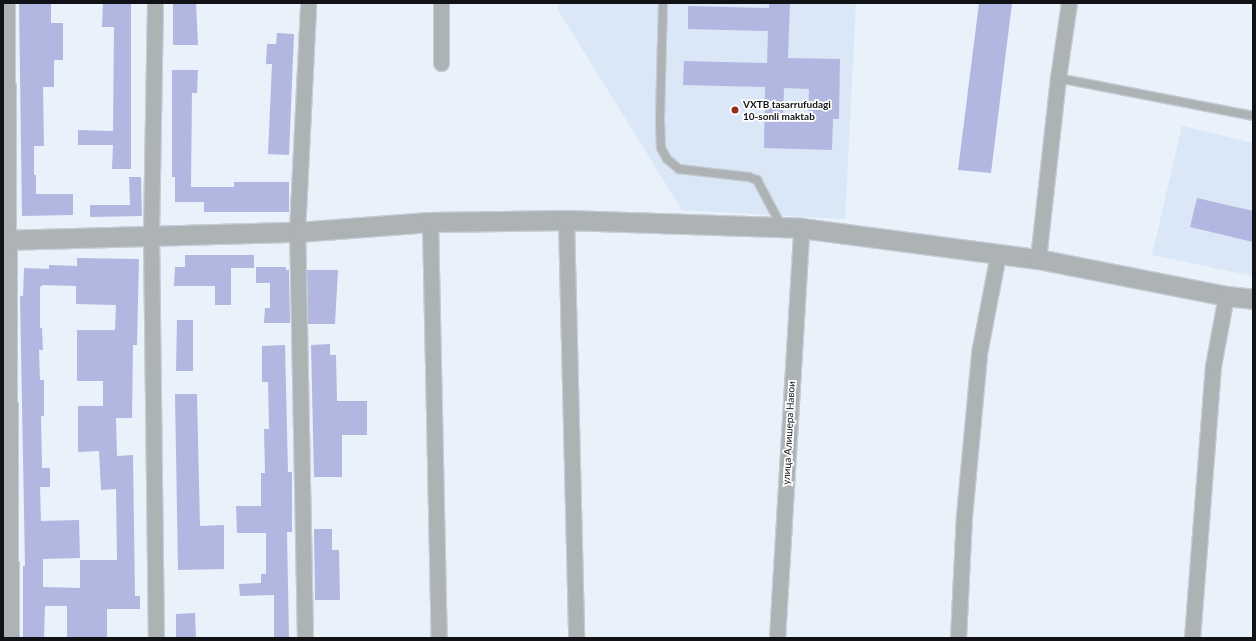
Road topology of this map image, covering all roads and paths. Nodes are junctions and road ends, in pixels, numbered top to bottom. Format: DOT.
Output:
graph roads {
  1 [pos="7,3"];
  2 [pos="155,3"];
  3 [pos="308,3"];
  4 [pos="441,3"];
  5 [pos="663,3"];
  6 [pos="1069,3"];
  7 [pos="441,63"];
  8 [pos="1058,78"];
  9 [pos="1253,116"];
  10 [pos="566,220"];
  11 [pos="430,222"];
  12 [pos="791,228"];
  13 [pos="297,232"];
  14 [pos="151,235"];
  15 [pos="5,240"];
  16 [pos="998,254"];
  17 [pos="1038,259"];
  18 [pos="1226,296"];
  19 [pos="1253,299"];
  20 [pos="11,638"];
  21 [pos="156,638"];
  22 [pos="305,638"];
  23 [pos="439,638"];
  24 [pos="576,638"];
  25 [pos="777,638"];
  26 [pos="958,638"];
  27 [pos="1192,638"];
  1 -- 15 [label="street"];
  2 -- 14 [label="street"];
  3 -- 13 [label="street"];
  4 -- 7 [label="street"];
  5 -- 12 [label="lane"];
  6 -- 8 [label="street"];
  8 -- 9 [label="lane"];
  8 -- 17 [label="street"];
  10 -- 11 [label="street"];
  10 -- 12 [label="street"];
  10 -- 24 [label="street"];
  11 -- 13 [label="street"];
  11 -- 23 [label="street"];
  12 -- 16 [label="street"];
  12 -- 25 [label="street, улица Алишера Навои"];
  13 -- 14 [label="street"];
  13 -- 22 [label="street"];
  14 -- 15 [label="street"];
  14 -- 21 [label="street"];
  15 -- 20 [label="street"];
  16 -- 17 [label="street"];
  16 -- 26 [label="street"];
  17 -- 18 [label="street"];
  18 -- 19 [label="street"];
  18 -- 27 [label="street"];
}
